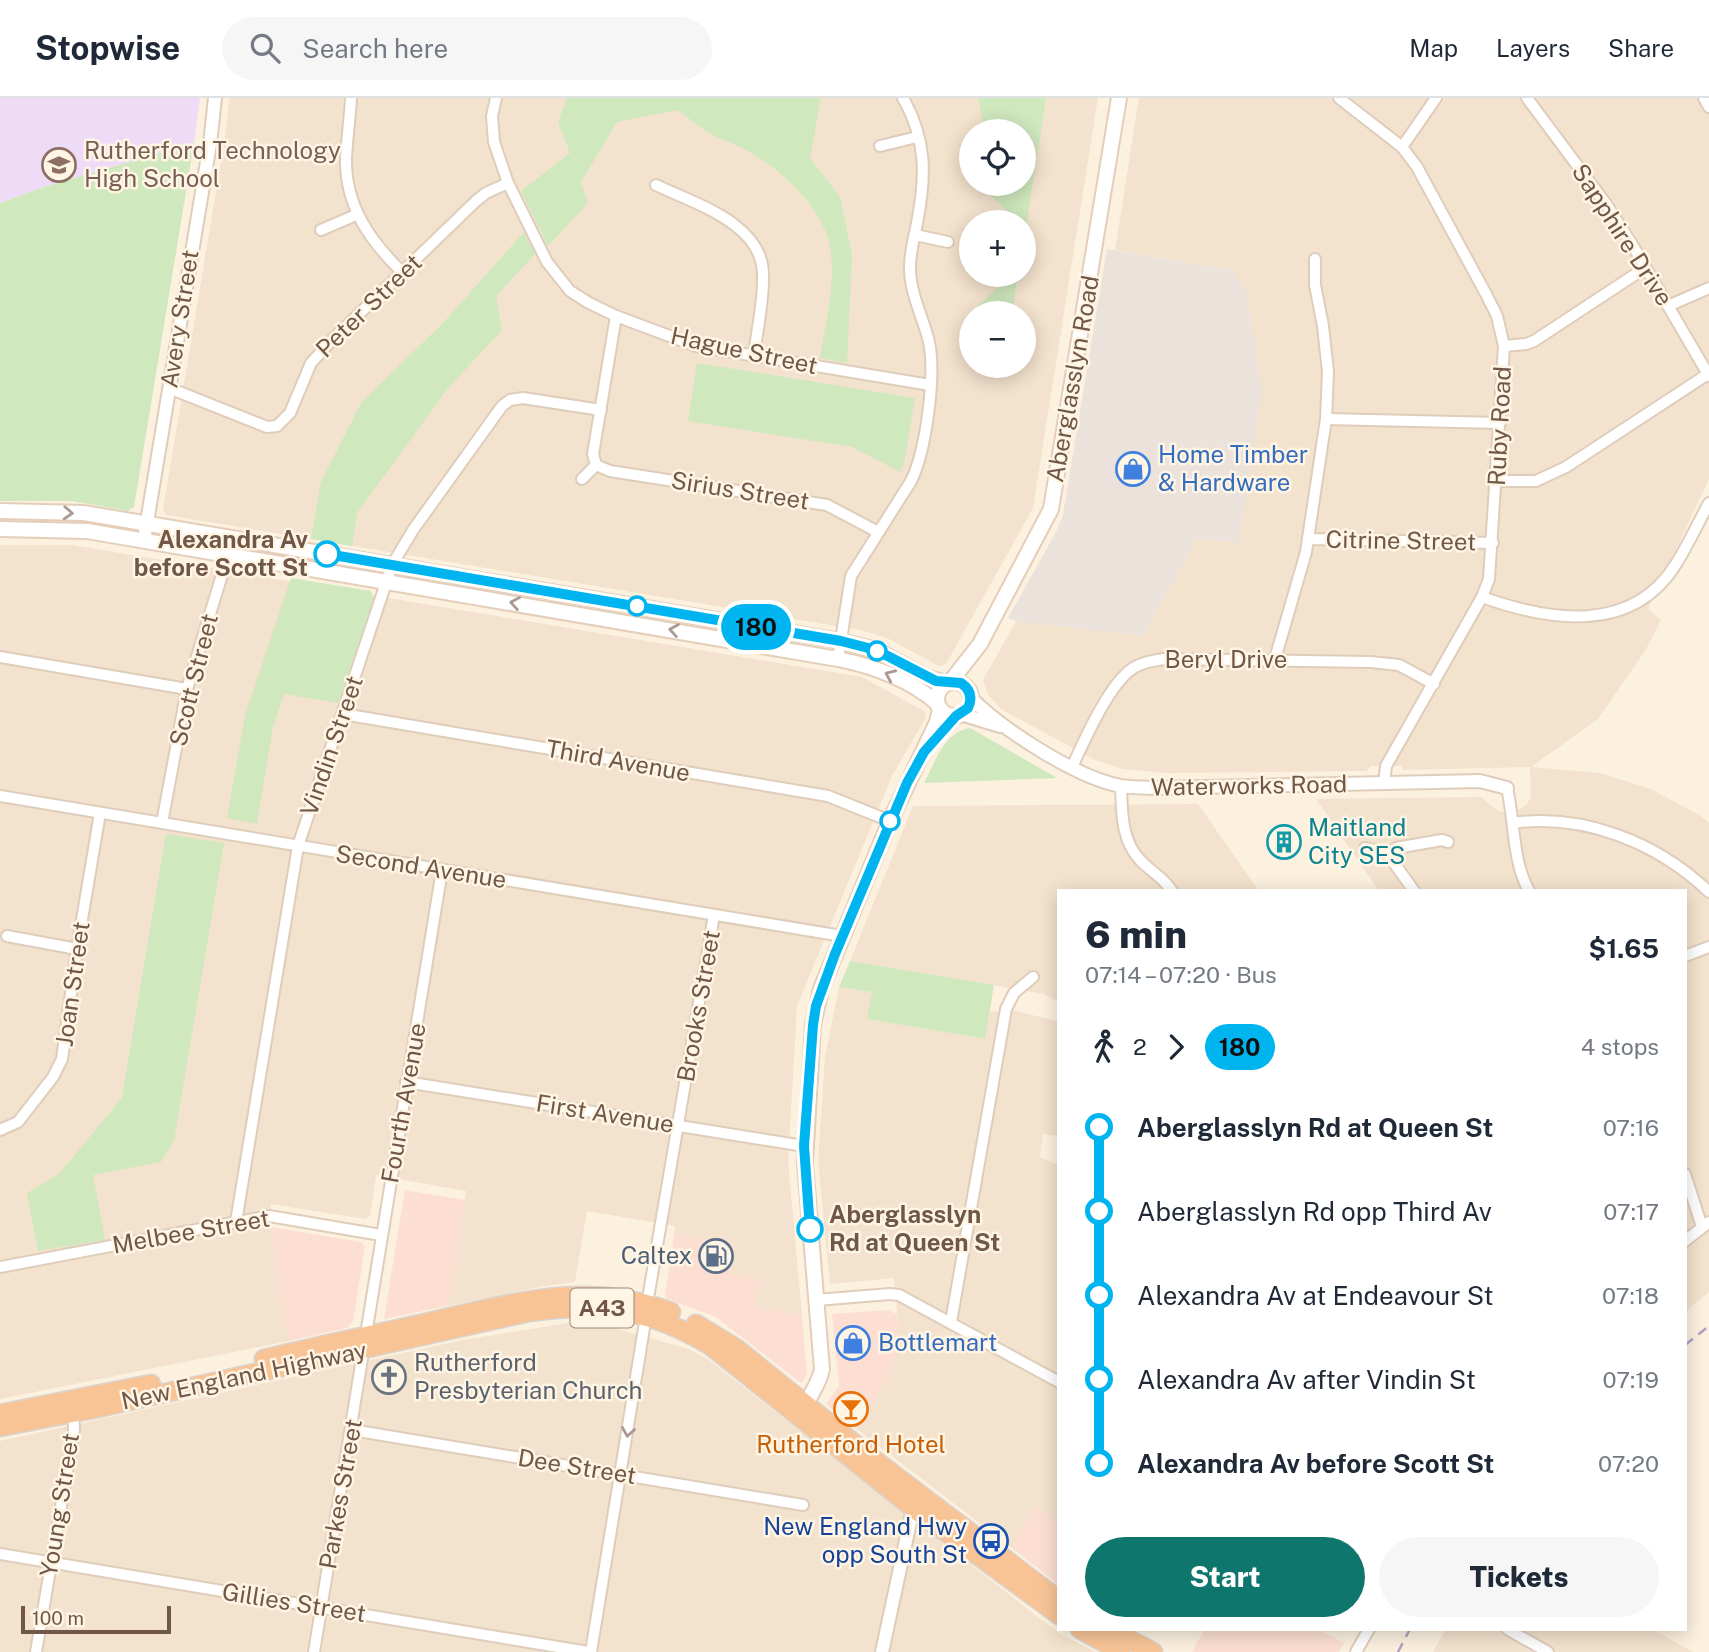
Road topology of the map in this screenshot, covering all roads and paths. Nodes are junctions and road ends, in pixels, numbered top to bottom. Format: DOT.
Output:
graph roads {
  1 [pos="215,98"];
  2 [pos="351,98"];
  3 [pos="496,98"];
  4 [pos="903,98"];
  5 [pos="1119,98"];
  6 [pos="1339,98"];
  7 [pos="1436,98"];
  8 [pos="1527,98"];
  9 [pos="1704,98"];
  10 [pos="1709,107"];
  11 [pos="918,137"];
  12 [pos="880,146"];
  13 [pos="1402,147"];
  14 [pos="508,183"];
  15 [pos="656,185"];
  16 [pos="356,215"];
  17 [pos="321,230"];
  18 [pos="915,235"];
  19 [pos="948,242"];
  20 [pos="1315,259"];
  21 [pos="1645,268"];
  22 [pos="403,273"];
  23 [pos="1709,288"];
  24 [pos="1668,306"];
  25 [pos="616,316"];
  26 [pos="1504,346"];
  27 [pos="754,356"];
  28 [pos="1708,375"];
  29 [pos="930,385"];
  30 [pos="169,388"];
  31 [pos="601,410"];
  32 [pos="1326,419"];
  33 [pos="1500,423"];
  34 [pos="596,465"];
  35 [pos="582,479"];
  36 [pos="1497,481"];
  37 [pos="1709,502"];
  38 [pos="0,511"];
  39 [pos="147,523"];
  40 [pos="0,529"];
  41 [pos="878,532"];
  42 [pos="1308,538"];
  43 [pos="233,539"];
  44 [pos="144,540"];
  45 [pos="1493,543"];
  46 [pos="228,555"];
  47 [pos="392,565"];
  48 [pos="387,580"];
  49 [pos="1482,597"];
  50 [pos="841,641"];
  51 [pos="979,644"];
  52 [pos="0,657"];
  53 [pos="838,659"];
  54 [pos="1275,659"];
  55 [pos="949,682"];
  56 [pos="1434,684"];
  57 [pos="187,689"];
  58 [pos="970,696"];
  59 [pos="938,706"];
  60 [pos="343,714"];
  61 [pos="958,715"];
  62 [pos="1004,727"];
  63 [pos="924,752"];
  64 [pos="1072,767"];
  65 [pos="1384,783"];
  66 [pos="1121,786"];
  67 [pos="1507,788"];
  68 [pos="0,796"];
  69 [pos="100,813"];
  70 [pos="890,821"];
  71 [pos="162,823"];
  72 [pos="1513,823"];
  73 [pos="1448,842"];
  74 [pos="298,846"];
  75 [pos="1365,848"];
  76 [pos="1388,853"];
  77 [pos="442,870"];
  78 [pos="1170,889"];
  79 [pos="1413,889"];
  80 [pos="1529,889"];
  81 [pos="1709,892"];
  82 [pos="714,915"];
  83 [pos="7,936"];
  84 [pos="842,936"];
  85 [pos="1709,947"];
  86 [pos="77,949"];
  87 [pos="1687,955"];
  88 [pos="1033,977"];
  89 [pos="406,1082"];
  90 [pos="678,1126"];
  91 [pos="0,1130"];
  92 [pos="804,1146"];
  93 [pos="1687,1179"];
  94 [pos="236,1222"];
  95 [pos="1706,1224"];
  96 [pos="381,1235"];
  97 [pos="1687,1239"];
  98 [pos="0,1267"];
  99 [pos="816,1300"];
  100 [pos="647,1310"];
  101 [pos="951,1322"];
  102 [pos="364,1342"];
  103 [pos="1057,1381"];
  104 [pos="806,1403"];
  105 [pos="72,1406"];
  106 [pos="0,1414"];
  107 [pos="811,1426"];
  108 [pos="0,1427"];
  109 [pos="352,1430"];
  110 [pos="621,1474"];
  111 [pos="803,1505"];
  112 [pos="913,1508"];
  113 [pos="0,1554"];
  114 [pos="51,1563"];
  115 [pos="1057,1598"];
  116 [pos="321,1608"];
  117 [pos="1057,1614"];
  118 [pos="1086,1631"];
  119 [pos="1368,1631"];
  120 [pos="1511,1631"];
  121 [pos="1120,1642"];
  122 [pos="36,1652"];
  123 [pos="314,1652"];
  124 [pos="590,1652"];
  125 [pos="882,1652"];
  126 [pos="1153,1652"];
  127 [pos="1356,1652"];
  128 [pos="1548,1652"];
  1 -- 30 [label="street, Avery Street"];
  2 -- 16 [label="street"];
  3 -- 14 [label="street, Hague Street"];
  4 -- 11 [label="street"];
  5 -- 51 [label="main road, Aberglasslyn Road"];
  6 -- 13 [label="street, Ruby Road"];
  7 -- 13 [label="street"];
  8 -- 21 [label="street, Sapphire Drive"];
  9 -- 10 [label="street"];
  11 -- 12 [label="street"];
  11 -- 18 [label="street"];
  13 -- 26 [label="street, Ruby Road"];
  14 -- 22 [label="street, Peter Street"];
  14 -- 25 [label="street, Hague Street"];
  15 -- 27 [label="street"];
  16 -- 17 [label="street"];
  16 -- 22 [label="street"];
  18 -- 19 [label="street"];
  18 -- 29 [label="street"];
  20 -- 32 [label="street"];
  21 -- 24 [label="street, Sapphire Drive"];
  21 -- 26 [label="street"];
  22 -- 30 [label="street, Peter Street"];
  23 -- 24 [label="street"];
  24 -- 28 [label="street, Sapphire Drive"];
  25 -- 27 [label="street, Hague Street"];
  25 -- 31 [label="street"];
  26 -- 33 [label="street, Ruby Road"];
  27 -- 29 [label="street, Hague Street"];
  28 -- 36 [label="street"];
  29 -- 41 [label="street"];
  30 -- 39 [label="street, Avery Street"];
  31 -- 34 [label="street"];
  31 -- 47 [label="street, Vindin Street"];
  32 -- 33 [label="street"];
  32 -- 42 [label="street"];
  33 -- 36 [label="street, Ruby Road"];
  34 -- 35 [label="street"];
  34 -- 41 [label="street, Sirius Street"];
  36 -- 45 [label="street, Ruby Road"];
  37 -- 49 [label="street"];
  38 -- 39 [label="main road, one-way"];
  39 -- 43 [label="main road"];
  39 -- 44 [label="street, Avery Street"];
  40 -- 44 [label="main road"];
  41 -- 50 [label="street"];
  42 -- 45 [label="street, Citrine Street"];
  42 -- 54 [label="street"];
  43 -- 46 [label="street, Scott Street"];
  43 -- 47 [label="main road"];
  44 -- 46 [label="main road"];
  45 -- 49 [label="street, Ruby Road"];
  46 -- 48 [label="main road"];
  46 -- 57 [label="street, Scott Street"];
  47 -- 48 [label="street, Vindin Street"];
  47 -- 50 [label="main road"];
  53 -- 48 [label="main road, one-way"];
  48 -- 60 [label="street, Vindin Street"];
  49 -- 56 [label="street, Ruby Road"];
  50 -- 53 [label="street"];
  50 -- 55 [label="main road"];
  51 -- 55 [label="main road, Aberglasslyn Road"];
  51 -- 58 [label="main road, Aberglasslyn Road"];
  52 -- 57 [label="street"];
  59 -- 53 [label="main road, one-way"];
  54 -- 56 [label="street, Beryl Drive"];
  54 -- 64 [label="street, Beryl Drive"];
  55 -- 58 [label="main road"];
  55 -- 59 [label="main road"];
  56 -- 65 [label="street, Ruby Road"];
  57 -- 71 [label="street, Scott Street"];
  58 -- 61 [label="main road"];
  58 -- 62 [label="street, Waterworks Road"];
  59 -- 61 [label="main road"];
  59 -- 63 [label="main road"];
  60 -- 70 [label="street, Third Avenue"];
  60 -- 74 [label="street, Vindin Street"];
  61 -- 62 [label="street, Waterworks Road"];
  61 -- 63 [label="main road"];
  62 -- 64 [label="street, Waterworks Road"];
  63 -- 70 [label="main road"];
  64 -- 66 [label="street, Waterworks Road"];
  65 -- 66 [label="street, Waterworks Road"];
  65 -- 67 [label="street, Waterworks Road"];
  66 -- 78 [label="street"];
  67 -- 72 [label="street"];
  68 -- 69 [label="street, Second Avenue"];
  69 -- 71 [label="street, Second Avenue"];
  69 -- 86 [label="street, Joan Street"];
  70 -- 84 [label="main road"];
  71 -- 74 [label="street, Second Avenue"];
  72 -- 80 [label="street"];
  72 -- 81 [label="street"];
  73 -- 76 [label="street"];
  74 -- 77 [label="street, Second Avenue"];
  74 -- 94 [label="street, Vindin Street"];
  75 -- 76 [label="street"];
  76 -- 79 [label="street"];
  77 -- 82 [label="street, Second Avenue"];
  77 -- 89 [label="street, Fourth Avenue"];
  82 -- 84 [label="street, Second Avenue"];
  82 -- 90 [label="street, Brooks Street"];
  83 -- 86 [label="street"];
  84 -- 92 [label="main road"];
  85 -- 87 [label="street"];
  86 -- 91 [label="street, Joan Street"];
  88 -- 101 [label="street"];
  89 -- 90 [label="street, First Avenue"];
  89 -- 96 [label="street, Fourth Avenue"];
  90 -- 92 [label="street, First Avenue"];
  90 -- 100 [label="street, Brooks Street"];
  92 -- 99 [label="main road"];
  93 -- 95 [label="street"];
  94 -- 96 [label="street, Melbee Street"];
  94 -- 98 [label="street, Melbee Street"];
  95 -- 97 [label="street"];
  96 -- 102 [label="street, Fourth Avenue"];
  99 -- 101 [label="street"];
  99 -- 104 [label="main road"];
  100 -- 102 [label="highway, New England Highway / A43"];
  100 -- 104 [label="highway, New England Highway / A43"];
  100 -- 107 [label="highway, New England Highway / A43"];
  100 -- 110 [label="street, Brooks Street, one-way"];
  101 -- 103 [label="street"];
  102 -- 105 [label="highway, New England Highway / A43"];
  102 -- 109 [label="street, Parkes Street"];
  104 -- 107 [label="main road"];
  104 -- 115 [label="highway, New England Highway / A43"];
  105 -- 106 [label="highway, New England Highway / A43"];
  105 -- 108 [label="highway, New England Highway / A43"];
  105 -- 114 [label="street, Young Street"];
  107 -- 112 [label="highway, New England Highway / A43"];
  109 -- 110 [label="street, Dee Street"];
  109 -- 116 [label="street, Parkes Street"];
  110 -- 111 [label="street, Dee Street"];
  110 -- 124 [label="street, Brooks Street"];
  112 -- 117 [label="highway, New England Highway / A43"];
  112 -- 125 [label="street"];
  113 -- 114 [label="street, Gillies Street"];
  114 -- 116 [label="street, Gillies Street"];
  114 -- 122 [label="street, Young Street"];
  116 -- 123 [label="street, Parkes Street"];
  116 -- 124 [label="street, Gillies Street"];
  118 -- 121 [label="highway"];
  119 -- 127 [label="street"];
  120 -- 128 [label="street"];
  121 -- 126 [label="highway"];
}
